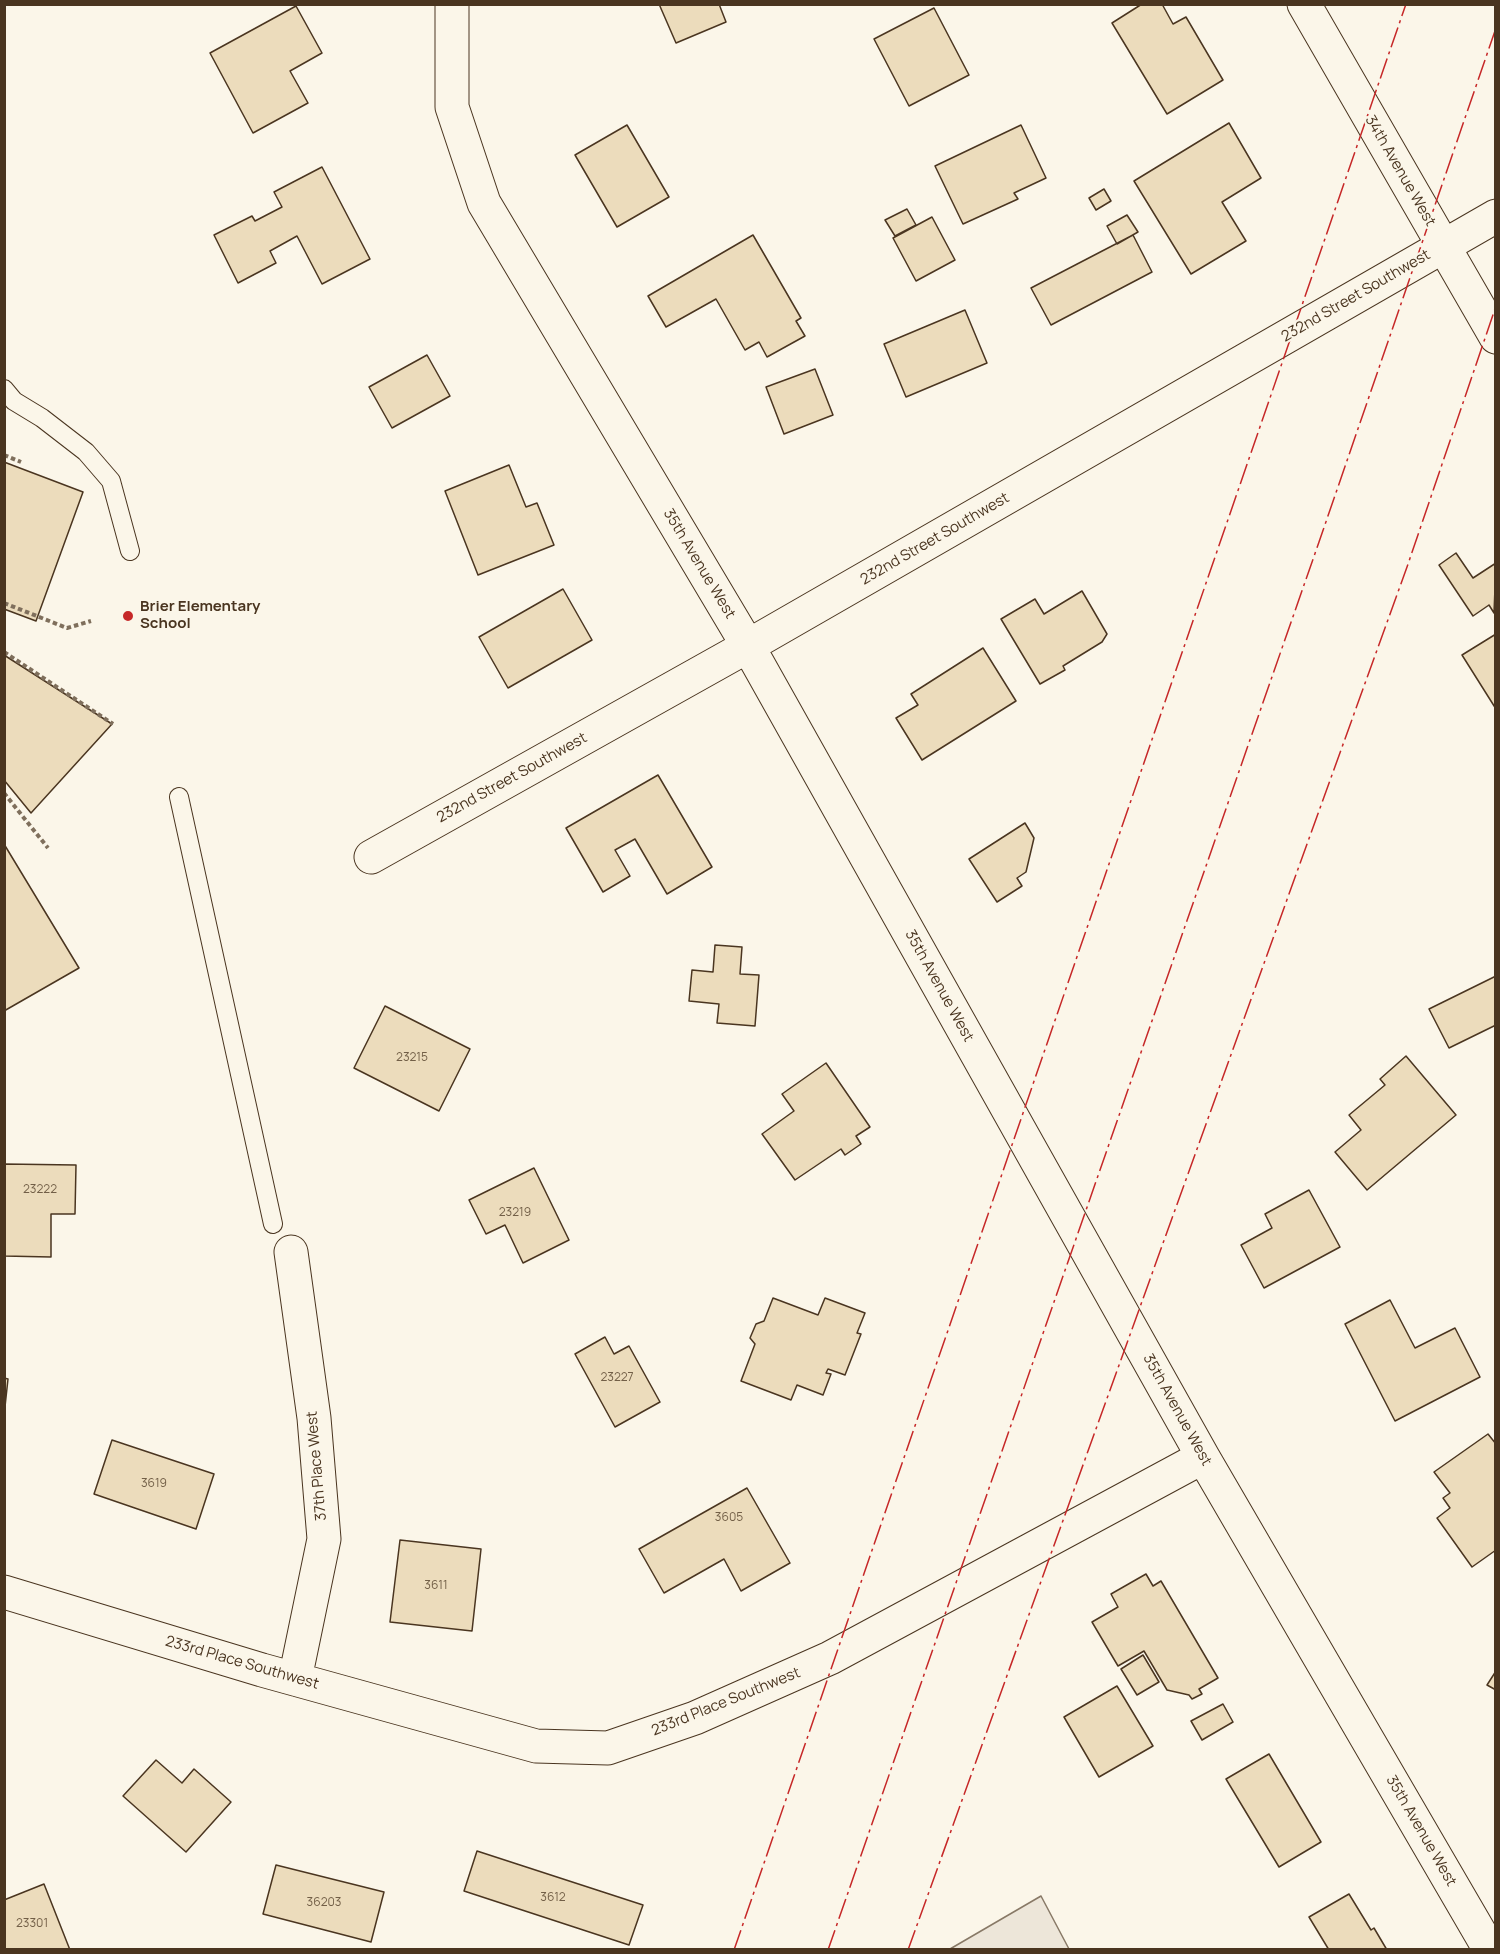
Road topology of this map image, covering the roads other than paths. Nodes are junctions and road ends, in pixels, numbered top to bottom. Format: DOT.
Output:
graph roads {
  1 [pos="452,4"];
  2 [pos="1304,4"];
  3 [pos="1496,216"];
  4 [pos="1443,246"];
  5 [pos="1496,337"];
  6 [pos="4,389"];
  7 [pos="130,551"];
  8 [pos="748,646"];
  9 [pos="179,797"];
  10 [pos="371,857"];
  11 [pos="273,1224"];
  12 [pos="291,1252"];
  13 [pos="1203,1457"];
  14 [pos="4,1592"];
  15 [pos="295,1679"];
  16 [pos="1490,1950"];
  1 -- 8 [label="street, 35th Avenue West"];
  2 -- 4 [label="street, 34th Avenue West"];
  3 -- 4 [label="street, 232nd Street Southwest"];
  4 -- 5 [label="street, 34th Avenue West"];
  4 -- 8 [label="street, 232nd Street Southwest"];
  6 -- 7 [label="lane"];
  8 -- 10 [label="street, 232nd Street Southwest"];
  8 -- 13 [label="street, 35th Avenue West"];
  9 -- 11 [label="lane"];
  12 -- 15 [label="street, 37th Place West"];
  13 -- 15 [label="street, 233rd Place Southwest"];
  13 -- 16 [label="street, 35th Avenue West"];
  14 -- 15 [label="street, 233rd Place Southwest"];
}
